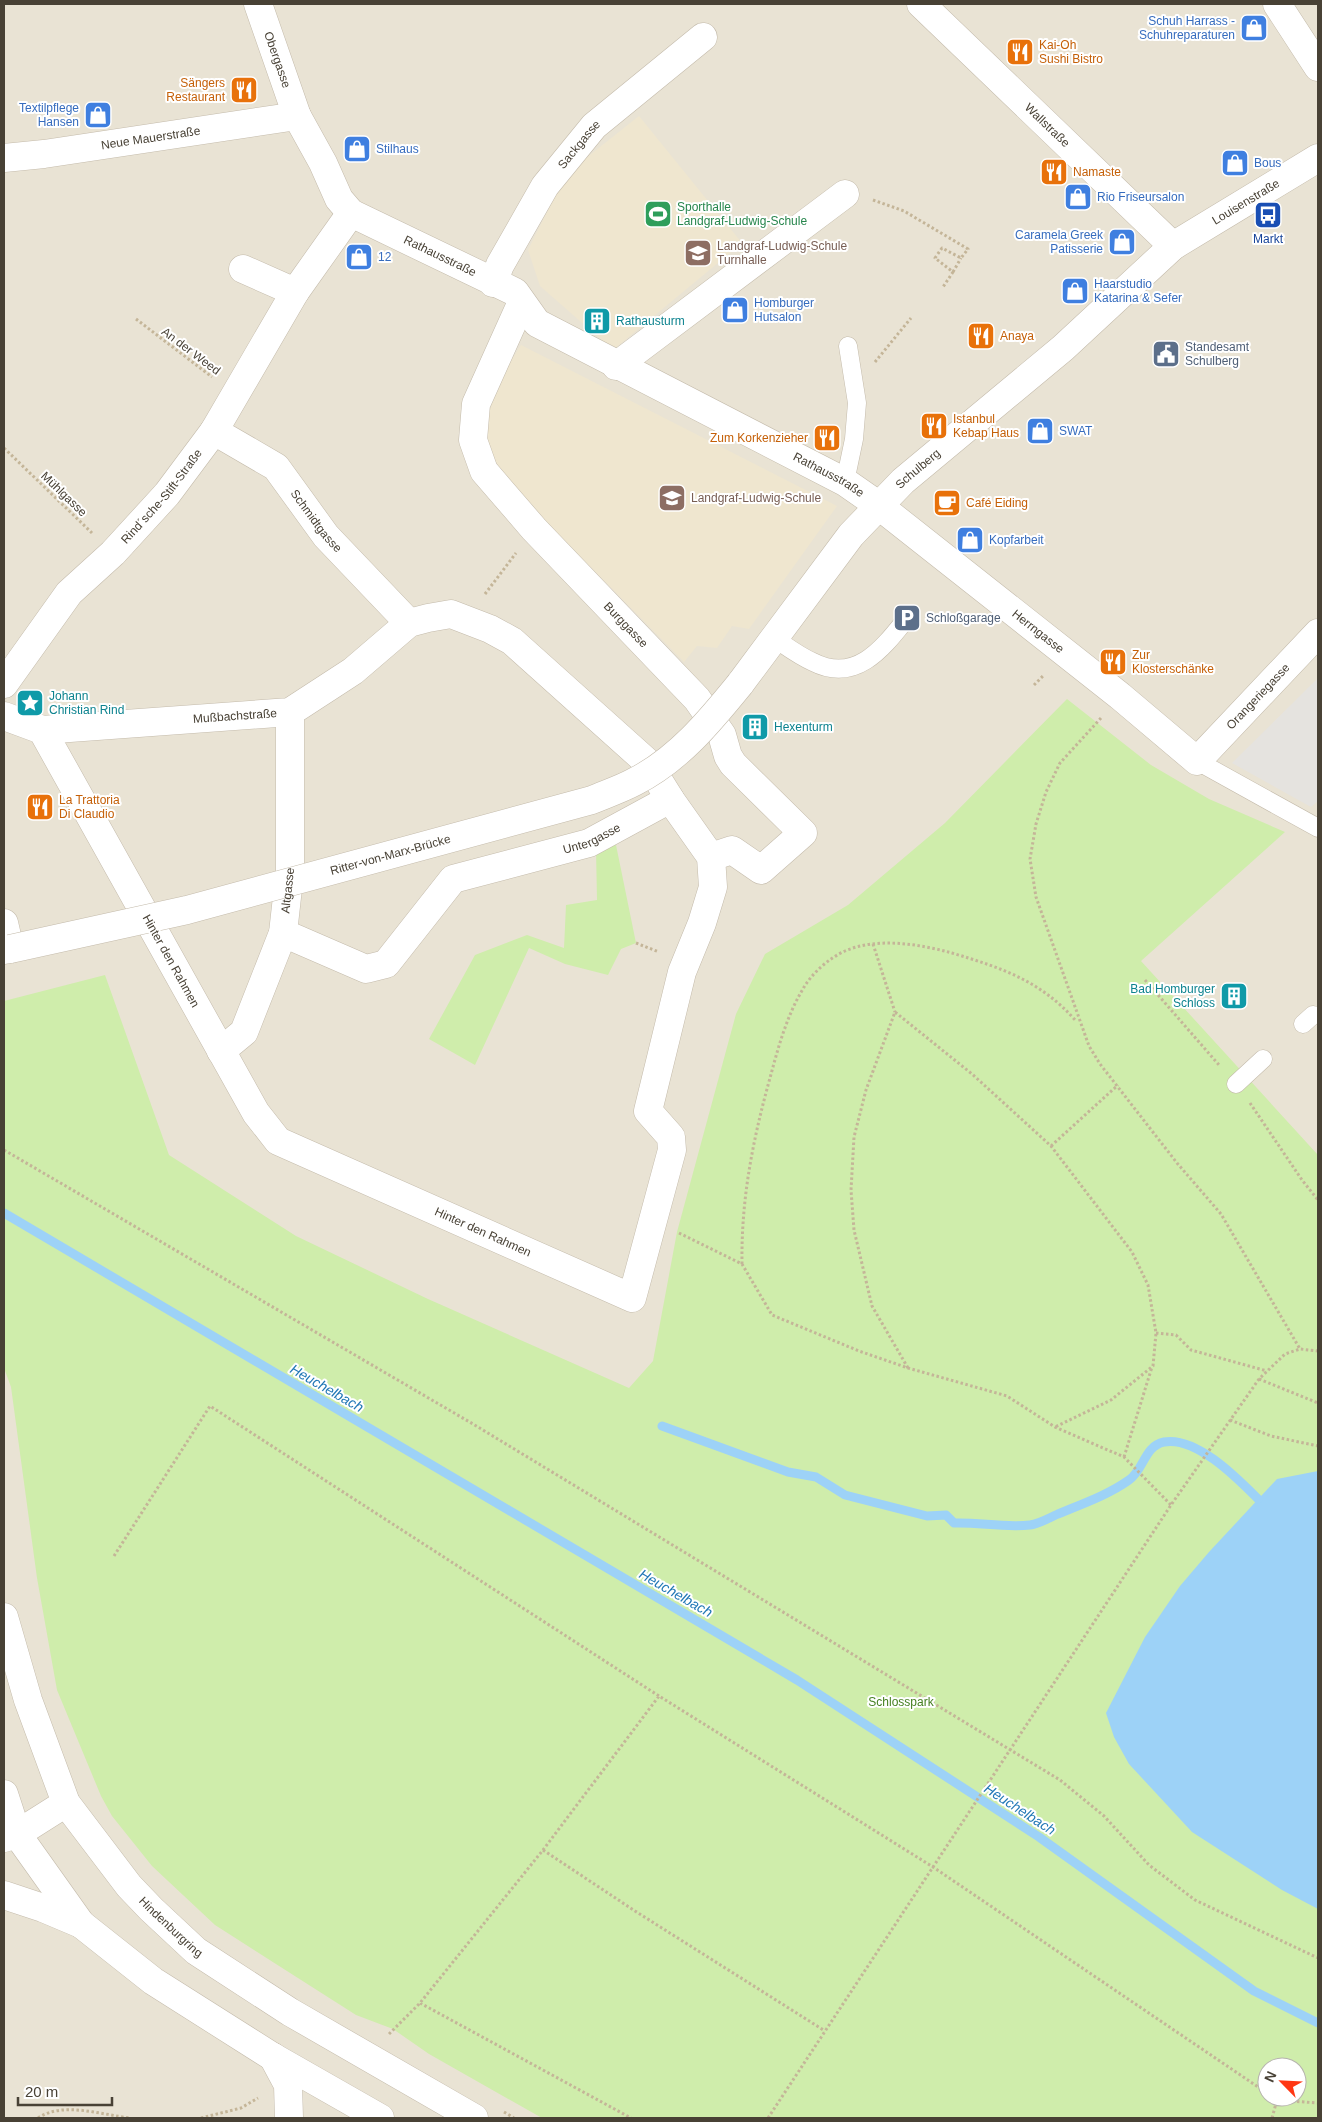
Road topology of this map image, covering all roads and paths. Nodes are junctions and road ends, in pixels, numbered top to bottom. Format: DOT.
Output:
graph roads {
  1 [pos="258,4"];
  2 [pos="921,4"];
  3 [pos="1277,4"];
  4 [pos="703,37"];
  5 [pos="1318,67"];
  6 [pos="297,116"];
  7 [pos="4,158"];
  8 [pos="1318,158"];
  9 [pos="845,194"];
  10 [pos="351,213"];
  11 [pos="1173,246"];
  12 [pos="962,258"];
  13 [pos="243,269"];
  14 [pos="953,272"];
  15 [pos="493,283"];
  16 [pos="943,287"];
  17 [pos="295,292"];
  18 [pos="521,304"];
  19 [pos="910,318"];
  20 [pos="136,320"];
  21 [pos="848,346"];
  22 [pos="616,366"];
  23 [pos="853,381"];
  24 [pos="236,396"];
  25 [pos="214,431"];
  26 [pos="4,448"];
  27 [pos="845,482"];
  28 [pos="878,505"];
  29 [pos="113,553"];
  30 [pos="509,563"];
  31 [pos="907,618"];
  32 [pos="467,619"];
  33 [pos="409,623"];
  34 [pos="1318,632"];
  35 [pos="774,638"];
  36 [pos="4,684"];
  37 [pos="740,684"];
  38 [pos="1120,696"];
  39 [pos="708,711"];
  40 [pos="290,712"];
  41 [pos="4,716"];
  42 [pos="42,730"];
  43 [pos="1198,761"];
  44 [pos="647,762"];
  45 [pos="670,800"];
  46 [pos="1318,828"];
  47 [pos="711,857"];
  48 [pos="282,932"];
  49 [pos="6,941"];
  50 [pos="872,944"];
  51 [pos="895,1012"];
  52 [pos="1079,1023"];
  53 [pos="221,1051"];
  54 [pos="1263,1059"];
  55 [pos="1236,1084"];
  56 [pos="1118,1085"];
  57 [pos="1051,1146"];
  58 [pos="4,1150"];
  59 [pos="677,1232"];
  60 [pos="742,1264"];
  61 [pos="1156,1333"];
  62 [pos="1300,1349"];
  63 [pos="1318,1351"];
  64 [pos="1152,1366"];
  65 [pos="908,1368"];
  66 [pos="1267,1371"];
  67 [pos="1259,1379"];
  68 [pos="1318,1402"];
  69 [pos="1230,1420"];
  70 [pos="1055,1427"];
  71 [pos="1318,1446"];
  72 [pos="1124,1457"];
  73 [pos="1171,1505"];
  74 [pos="114,1556"];
  75 [pos="4,1617"];
  76 [pos="659,1696"];
  77 [pos="1010,1750"];
  78 [pos="5,1800"];
  79 [pos="66,1803"];
  80 [pos="10,1836"];
  81 [pos="543,1850"];
  82 [pos="933,1867"];
  83 [pos="4,1895"];
  84 [pos="81,1924"];
  85 [pos="1318,1958"];
  86 [pos="420,2003"];
  87 [pos="825,2031"];
  88 [pos="387,2036"];
  89 [pos="273,2056"];
  90 [pos="1257,2086"];
  91 [pos="266,2094"];
  92 [pos="38,2118"];
  93 [pos="130,2118"];
  94 [pos="201,2118"];
  95 [pos="289,2118"];
  96 [pos="380,2118"];
  97 [pos="474,2118"];
  98 [pos="631,2118"];
  99 [pos="768,2118"];
  1 -- 6 [label="street, Obergasse"];
  2 -- 11 [label="street, Wallstraße"];
  3 -- 5 [label="street"];
  4 -- 15 [label="street, Sackgasse"];
  6 -- 7 [label="street, Neue Mauerstraße"];
  6 -- 10 [label="street, Rathausstraße"];
  8 -- 11 [label="street, Louisenstraße"];
  9 -- 12 [label="path"];
  9 -- 22 [label="street"];
  10 -- 15 [label="street, Rathausstraße"];
  10 -- 17 [label="street, Rind´sche-Stift-Straße"];
  11 -- 28 [label="street, Schulberg"];
  12 -- 14 [label="path"];
  12 -- 14 [label="path"];
  13 -- 17 [label="street"];
  14 -- 16 [label="path"];
  15 -- 18 [label="street, Rathausstraße"];
  17 -- 24 [label="street, Rind´sche-Stift-Straße"];
  18 -- 22 [label="street, Rathausstraße"];
  18 -- 39 [label="street, Burggasse"];
  19 -- 23 [label="path"];
  20 -- 24 [label="path, An der Weed"];
  21 -- 23 [label="lane"];
  22 -- 27 [label="street, Rathausstraße"];
  23 -- 27 [label="lane"];
  24 -- 25 [label="street, Rind´sche-Stift-Straße"];
  25 -- 29 [label="street, Rind´sche-Stift-Straße"];
  25 -- 33 [label="street, Schmidtgasse"];
  26 -- 29 [label="path, Mühlgasse"];
  27 -- 28 [label="street, Rathausstraße"];
  28 -- 35 [label="street, Schulberg"];
  28 -- 38 [label="street, Herrngasse"];
  29 -- 36 [label="street, Rind´sche-Stift-Straße"];
  30 -- 32 [label="path"];
  31 -- 35 [label="lane"];
  32 -- 33 [label="street, Mußbachstraße"];
  32 -- 44 [label="street"];
  33 -- 40 [label="street, Mußbachstraße"];
  34 -- 43 [label="street, Orangeriegasse"];
  35 -- 37 [label="street, Schulberg"];
  37 -- 49 [label="street, Ritter-von-Marx-Brücke, bridge"];
  38 -- 43 [label="street, Herrngasse"];
  38 -- 52 [label="path"];
  39 -- 44 [label="street"];
  39 -- 47 [label="street, Burggasse"];
  40 -- 42 [label="street, Mußbachstraße"];
  40 -- 48 [label="street, Altgasse"];
  41 -- 42 [label="street, Mußbachstraße"];
  42 -- 53 [label="street, Hinter den Rahmen"];
  43 -- 46 [label="lane"];
  44 -- 45 [label="street"];
  45 -- 47 [label="street"];
  45 -- 48 [label="street, Untergasse"];
  47 -- 53 [label="street, Hinter den Rahmen"];
  48 -- 53 [label="street, Altgasse"];
  50 -- 51 [label="path"];
  50 -- 52 [label="path"];
  50 -- 60 [label="path"];
  51 -- 57 [label="path"];
  51 -- 65 [label="path"];
  52 -- 56 [label="path"];
  54 -- 55 [label="lane"];
  56 -- 57 [label="path"];
  56 -- 62 [label="path"];
  57 -- 61 [label="path"];
  58 -- 77 [label="path"];
  59 -- 60 [label="path"];
  60 -- 65 [label="path"];
  61 -- 64 [label="path"];
  61 -- 66 [label="path"];
  62 -- 63 [label="path"];
  62 -- 66 [label="path"];
  64 -- 70 [label="path"];
  64 -- 72 [label="path"];
  65 -- 70 [label="path"];
  66 -- 67 [label="path"];
  67 -- 68 [label="path"];
  67 -- 69 [label="path"];
  69 -- 71 [label="path"];
  69 -- 73 [label="path"];
  70 -- 72 [label="path"];
  72 -- 73 [label="path"];
  73 -- 77 [label="path"];
  74 -- 76 [label="path"];
  75 -- 79 [label="street, Hindenburgring"];
  76 -- 81 [label="path"];
  76 -- 82 [label="path"];
  77 -- 82 [label="path"];
  77 -- 85 [label="path"];
  78 -- 79 [label="street"];
  78 -- 80 [label="street"];
  79 -- 80 [label="street"];
  79 -- 97 [label="street, Hindenburgring"];
  80 -- 84 [label="street"];
  81 -- 86 [label="path"];
  81 -- 87 [label="path"];
  82 -- 87 [label="path"];
  82 -- 90 [label="path"];
  83 -- 84 [label="street"];
  84 -- 89 [label="street"];
  86 -- 88 [label="path"];
  86 -- 98 [label="path"];
  87 -- 99 [label="path"];
  89 -- 95 [label="street"];
  89 -- 96 [label="street"];
  91 -- 94 [label="path"];
  92 -- 93 [label="path"];
}
